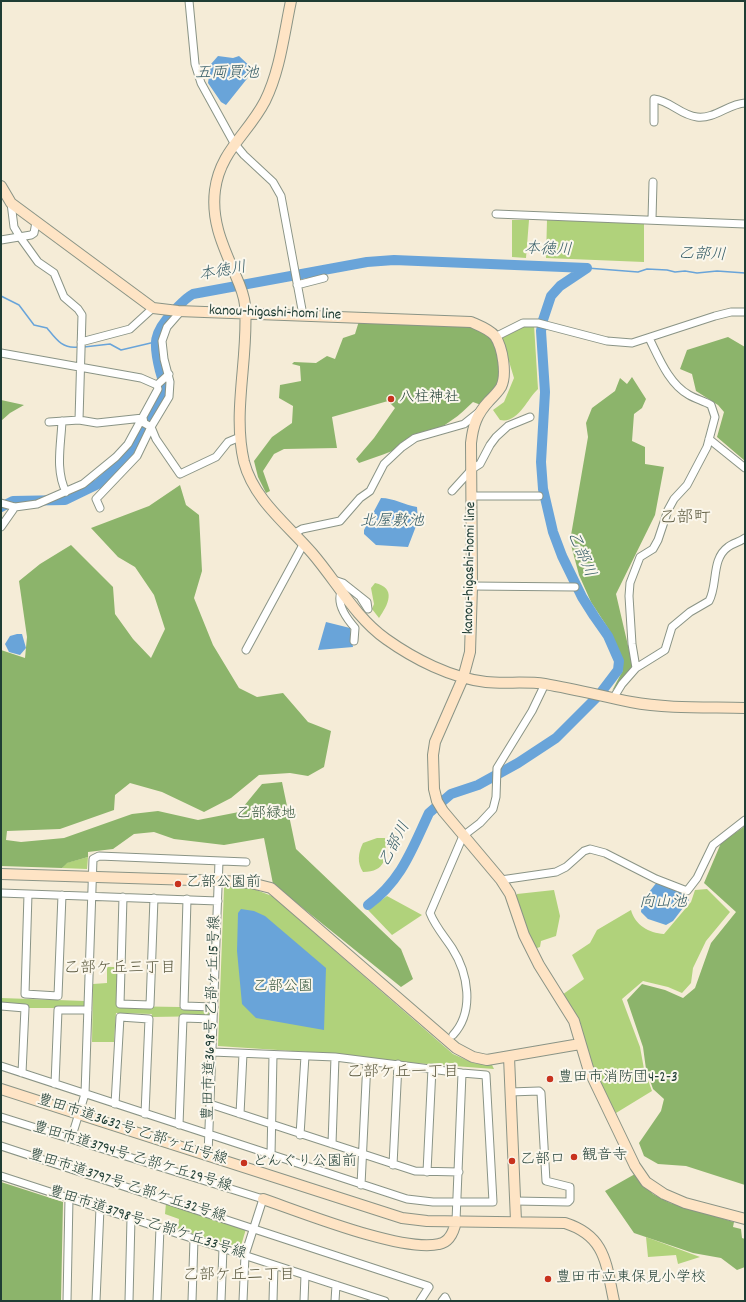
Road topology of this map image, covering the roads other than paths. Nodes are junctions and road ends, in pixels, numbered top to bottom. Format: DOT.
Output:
graph roads {
  1 [pos="189,1"];
  2 [pos="291,1"];
  3 [pos="745,103"];
  4 [pos="654,122"];
  5 [pos="234,143"];
  6 [pos="653,182"];
  7 [pos="1,186"];
  8 [pos="11,202"];
  9 [pos="496,214"];
  10 [pos="652,219"];
  11 [pos="36,222"];
  12 [pos="745,224"];
  13 [pos="20,237"];
  14 [pos="1,240"];
  15 [pos="324,278"];
  16 [pos="297,284"];
  17 [pos="153,308"];
  18 [pos="177,311"];
  19 [pos="742,312"];
  20 [pos="245,313"];
  21 [pos="303,315"];
  22 [pos="745,317"];
  23 [pos="496,337"];
  24 [pos="649,338"];
  25 [pos="81,342"];
  26 [pos="1,354"];
  27 [pos="80,367"];
  28 [pos="169,374"];
  29 [pos="157,385"];
  30 [pos="479,412"];
  31 [pos="530,417"];
  32 [pos="62,420"];
  33 [pos="79,420"];
  34 [pos="143,420"];
  35 [pos="49,422"];
  36 [pos="151,427"];
  37 [pos="240,437"];
  38 [pos="709,439"];
  39 [pos="745,468"];
  40 [pos="472,469"];
  41 [pos="452,491"];
  42 [pos="65,493"];
  43 [pos="473,496"];
  44 [pos="539,496"];
  45 [pos="1,503"];
  46 [pos="12,506"];
  47 [pos="100,508"];
  48 [pos="1,527"];
  49 [pos="295,533"];
  50 [pos="745,538"];
  51 [pos="304,544"];
  52 [pos="334,580"];
  53 [pos="472,586"];
  54 [pos="575,587"];
  55 [pos="341,592"];
  56 [pos="361,598"];
  57 [pos="354,641"];
  58 [pos="246,650"];
  59 [pos="636,668"];
  60 [pos="463,678"];
  61 [pos="545,684"];
  62 [pos="611,697"];
  63 [pos="745,708"];
  64 [pos="745,820"];
  65 [pos="463,836"];
  66 [pos="219,861"];
  67 [pos="246,862"];
  68 [pos="1,874"];
  69 [pos="92,877"];
  70 [pos="501,880"];
  71 [pos="219,881"];
  72 [pos="1,893"];
  73 [pos="28,894"];
  74 [pos="62,895"];
  75 [pos="92,896"];
  76 [pos="123,897"];
  77 [pos="154,898"];
  78 [pos="186,900"];
  79 [pos="218,901"];
  80 [pos="1,1006"];
  81 [pos="214,1006"];
  82 [pos="88,1010"];
  83 [pos="213,1019"];
  84 [pos="453,1035"];
  85 [pos="580,1044"];
  86 [pos="212,1052"];
  87 [pos="243,1054"];
  88 [pos="273,1055"];
  89 [pos="305,1056"];
  90 [pos="334,1057"];
  91 [pos="509,1057"];
  92 [pos="367,1061"];
  93 [pos="398,1064"];
  94 [pos="1,1066"];
  95 [pos="432,1068"];
  96 [pos="22,1073"];
  97 [pos="462,1073"];
  98 [pos="55,1084"];
  99 [pos="1,1089"];
  100 [pos="510,1092"];
  101 [pos="85,1094"];
  102 [pos="115,1104"];
  103 [pos="210,1104"];
  104 [pos="79,1114"];
  105 [pos="145,1114"];
  106 [pos="240,1114"];
  107 [pos="1,1117"];
  108 [pos="179,1125"];
  109 [pos="271,1125"];
  110 [pos="300,1134"];
  111 [pos="209,1135"];
  112 [pos="71,1139"];
  113 [pos="332,1144"];
  114 [pos="1,1146"];
  115 [pos="208,1155"];
  116 [pos="271,1155"];
  117 [pos="363,1155"];
  118 [pos="393,1165"];
  119 [pos="427,1172"];
  120 [pos="459,1172"];
  121 [pos="1,1176"];
  122 [pos="361,1185"];
  123 [pos="70,1198"];
  124 [pos="263,1199"];
  125 [pos="457,1201"];
  126 [pos="515,1201"];
  127 [pos="100,1208"];
  128 [pos="131,1218"];
  129 [pos="745,1219"];
  130 [pos="456,1221"];
  131 [pos="516,1221"];
  132 [pos="160,1228"];
  133 [pos="254,1229"];
  134 [pos="194,1239"];
  135 [pos="224,1248"];
  136 [pos="245,1255"];
  137 [pos="274,1265"];
  138 [pos="305,1275"];
  139 [pos="336,1285"];
  140 [pos="366,1298"];
  141 [pos="67,1301"];
  142 [pos="96,1301"];
  143 [pos="129,1301"];
  144 [pos="157,1301"];
  145 [pos="192,1301"];
  146 [pos="221,1301"];
  147 [pos="243,1301"];
  148 [pos="272,1301"];
  149 [pos="304,1301"];
  150 [pos="335,1301"];
  151 [pos="385,1301"];
  152 [pos="420,1301"];
  153 [pos="442,1301"];
  154 [pos="447,1301"];
  155 [pos="614,1301"];
  1 -- 5 [label="street"];
  2 -- 5 [label="street"];
  3 -- 4 [label="street"];
  5 -- 16 [label="street"];
  5 -- 20 [label="street"];
  6 -- 10 [label="street"];
  7 -- 8 [label="street"];
  8 -- 11 [label="street"];
  8 -- 13 [label="street"];
  9 -- 10 [label="street"];
  10 -- 12 [label="street"];
  11 -- 13 [label="street"];
  11 -- 17 [label="street"];
  13 -- 14 [label="street"];
  13 -- 25 [label="street"];
  15 -- 16 [label="street"];
  16 -- 21 [label="street"];
  17 -- 18 [label="street, kanou-higashi-homi line"];
  17 -- 25 [label="street"];
  18 -- 20 [label="street, kanou-higashi-homi line"];
  18 -- 28 [label="street"];
  19 -- 22 [label="street"];
  19 -- 24 [label="street"];
  20 -- 21 [label="street, kanou-higashi-homi line"];
  20 -- 37 [label="street"];
  21 -- 23 [label="street, kanou-higashi-homi line"];
  23 -- 24 [label="street"];
  23 -- 30 [label="street, kanou-higashi-homi line"];
  24 -- 38 [label="street"];
  25 -- 27 [label="street"];
  26 -- 27 [label="street"];
  27 -- 29 [label="street"];
  27 -- 33 [label="street"];
  28 -- 29 [label="street"];
  28 -- 36 [label="street"];
  29 -- 34 [label="street"];
  30 -- 40 [label="street, kanou-higashi-homi line"];
  30 -- 49 [label="street"];
  31 -- 40 [label="street"];
  32 -- 33 [label="street"];
  32 -- 35 [label="street"];
  32 -- 42 [label="street"];
  33 -- 34 [label="street"];
  34 -- 36 [label="street"];
  34 -- 42 [label="street"];
  36 -- 37 [label="street"];
  36 -- 47 [label="street"];
  37 -- 49 [label="street"];
  38 -- 39 [label="street"];
  38 -- 59 [label="street"];
  40 -- 41 [label="street"];
  40 -- 43 [label="street, kanou-higashi-homi line"];
  42 -- 46 [label="street"];
  43 -- 44 [label="street"];
  43 -- 53 [label="street, kanou-higashi-homi line"];
  45 -- 46 [label="street"];
  46 -- 48 [label="street"];
  49 -- 51 [label="street"];
  50 -- 59 [label="street"];
  51 -- 52 [label="street"];
  51 -- 58 [label="street"];
  52 -- 55 [label="street"];
  52 -- 56 [label="street"];
  53 -- 54 [label="street"];
  53 -- 60 [label="street, kanou-higashi-homi line"];
  55 -- 57 [label="street"];
  55 -- 60 [label="street"];
  59 -- 62 [label="street"];
  60 -- 61 [label="street"];
  60 -- 65 [label="street, kanou-higashi-homi line"];
  61 -- 62 [label="street"];
  61 -- 65 [label="street"];
  62 -- 63 [label="street"];
  64 -- 70 [label="street"];
  65 -- 70 [label="street, kanou-higashi-homi line"];
  65 -- 84 [label="street"];
  66 -- 67 [label="street"];
  66 -- 69 [label="street"];
  66 -- 71 [label="street, 豊田市道3698号 乙部ヶ丘15号線"];
  68 -- 69 [label="street"];
  69 -- 71 [label="street"];
  69 -- 75 [label="street"];
  70 -- 85 [label="street, kanou-higashi-homi line"];
  71 -- 79 [label="street, 豊田市道3698号 乙部ヶ丘15号線"];
  71 -- 91 [label="street"];
  72 -- 73 [label="street"];
  73 -- 74 [label="street"];
  73 -- 74 [label="street"];
  74 -- 75 [label="street"];
  75 -- 76 [label="street"];
  75 -- 82 [label="street"];
  76 -- 77 [label="street"];
  76 -- 77 [label="street"];
  77 -- 78 [label="street"];
  78 -- 79 [label="street"];
  78 -- 81 [label="street"];
  79 -- 81 [label="street, 豊田市道3698号 乙部ヶ丘15号線"];
  80 -- 96 [label="street"];
  81 -- 83 [label="street, 豊田市道3698号 乙部ヶ丘15号線"];
  82 -- 98 [label="street"];
  82 -- 101 [label="street"];
  83 -- 86 [label="street, 豊田市道3698号 乙部ヶ丘15号線"];
  83 -- 108 [label="street"];
  85 -- 91 [label="street"];
  85 -- 129 [label="street, kanou-higashi-homi line"];
  86 -- 87 [label="street"];
  86 -- 103 [label="street, 豊田市道3698号 乙部ヶ丘15号線"];
  87 -- 88 [label="street"];
  87 -- 106 [label="street"];
  88 -- 89 [label="street"];
  88 -- 109 [label="street"];
  89 -- 90 [label="street"];
  89 -- 110 [label="street"];
  90 -- 92 [label="street"];
  90 -- 113 [label="street"];
  91 -- 100 [label="street"];
  92 -- 93 [label="street"];
  92 -- 117 [label="street"];
  93 -- 95 [label="street"];
  93 -- 118 [label="street"];
  94 -- 96 [label="street"];
  95 -- 97 [label="street"];
  95 -- 119 [label="street"];
  96 -- 98 [label="street"];
  97 -- 120 [label="street"];
  97 -- 125 [label="street"];
  98 -- 101 [label="street"];
  99 -- 104 [label="street, 豊田市道3632号 乙部ヶ丘1号線"];
  100 -- 126 [label="street"];
  100 -- 126 [label="street"];
  101 -- 102 [label="street"];
  101 -- 104 [label="street"];
  102 -- 105 [label="street"];
  102 -- 105 [label="street"];
  103 -- 106 [label="street"];
  103 -- 111 [label="street, 豊田市道3698号 乙部ヶ丘15号線"];
  104 -- 112 [label="street"];
  104 -- 115 [label="street, 豊田市道3632号 乙部ヶ丘1号線"];
  105 -- 108 [label="street"];
  106 -- 109 [label="street"];
  107 -- 112 [label="street, 豊田市道3794号 乙部ケ丘29号線"];
  108 -- 111 [label="street"];
  109 -- 110 [label="street"];
  109 -- 116 [label="street"];
  110 -- 113 [label="street"];
  111 -- 115 [label="street, 豊田市道3698号 乙部ヶ丘15号線"];
  111 -- 116 [label="street"];
  112 -- 124 [label="street, 豊田市道3794号 乙部ケ丘29号線"];
  113 -- 117 [label="street"];
  114 -- 133 [label="street, 豊田市道3797号 乙部ケ丘32号線"];
  115 -- 130 [label="street, 豊田市道3632号 乙部ヶ丘1号線"];
  116 -- 122 [label="street"];
  117 -- 118 [label="street"];
  117 -- 122 [label="street"];
  118 -- 119 [label="street"];
  119 -- 120 [label="street"];
  120 -- 125 [label="street"];
  121 -- 123 [label="street, 豊田市道3798号 乙部ケ丘33号線"];
  122 -- 125 [label="street"];
  123 -- 127 [label="street, 豊田市道3798号 乙部ケ丘33号線"];
  123 -- 141 [label="street"];
  124 -- 130 [label="street"];
  124 -- 133 [label="street"];
  125 -- 130 [label="street"];
  126 -- 131 [label="street"];
  127 -- 128 [label="street, 豊田市道3798号 乙部ケ丘33号線"];
  127 -- 142 [label="street"];
  128 -- 132 [label="street, 豊田市道3798号 乙部ケ丘33号線"];
  128 -- 143 [label="street"];
  130 -- 131 [label="street, 豊田市道3632号 乙部ヶ丘1号線"];
  131 -- 155 [label="street, 豊田市道3632号 乙部ヶ丘1号線"];
  132 -- 134 [label="street, 豊田市道3798号 乙部ケ丘33号線"];
  132 -- 144 [label="street"];
  133 -- 136 [label="street"];
  133 -- 152 [label="street, 豊田市道3797号 乙部ケ丘32号線"];
  134 -- 135 [label="street, 豊田市道3798号 乙部ケ丘33号線"];
  134 -- 145 [label="street"];
  135 -- 136 [label="street, 豊田市道3798号 乙部ケ丘33号線"];
  135 -- 146 [label="street"];
  136 -- 137 [label="street, 豊田市道3798号 乙部ケ丘33号線"];
  136 -- 147 [label="street"];
  137 -- 138 [label="street, 豊田市道3798号 乙部ケ丘33号線"];
  137 -- 148 [label="street"];
  138 -- 139 [label="street, 豊田市道3798号 乙部ケ丘33号線"];
  138 -- 149 [label="street"];
  139 -- 140 [label="street, 豊田市道3798号 乙部ケ丘33号線"];
  139 -- 150 [label="street"];
  140 -- 151 [label="street, 豊田市道3798号 乙部ケ丘33号線"];
  153 -- 154 [label="street"];
}
